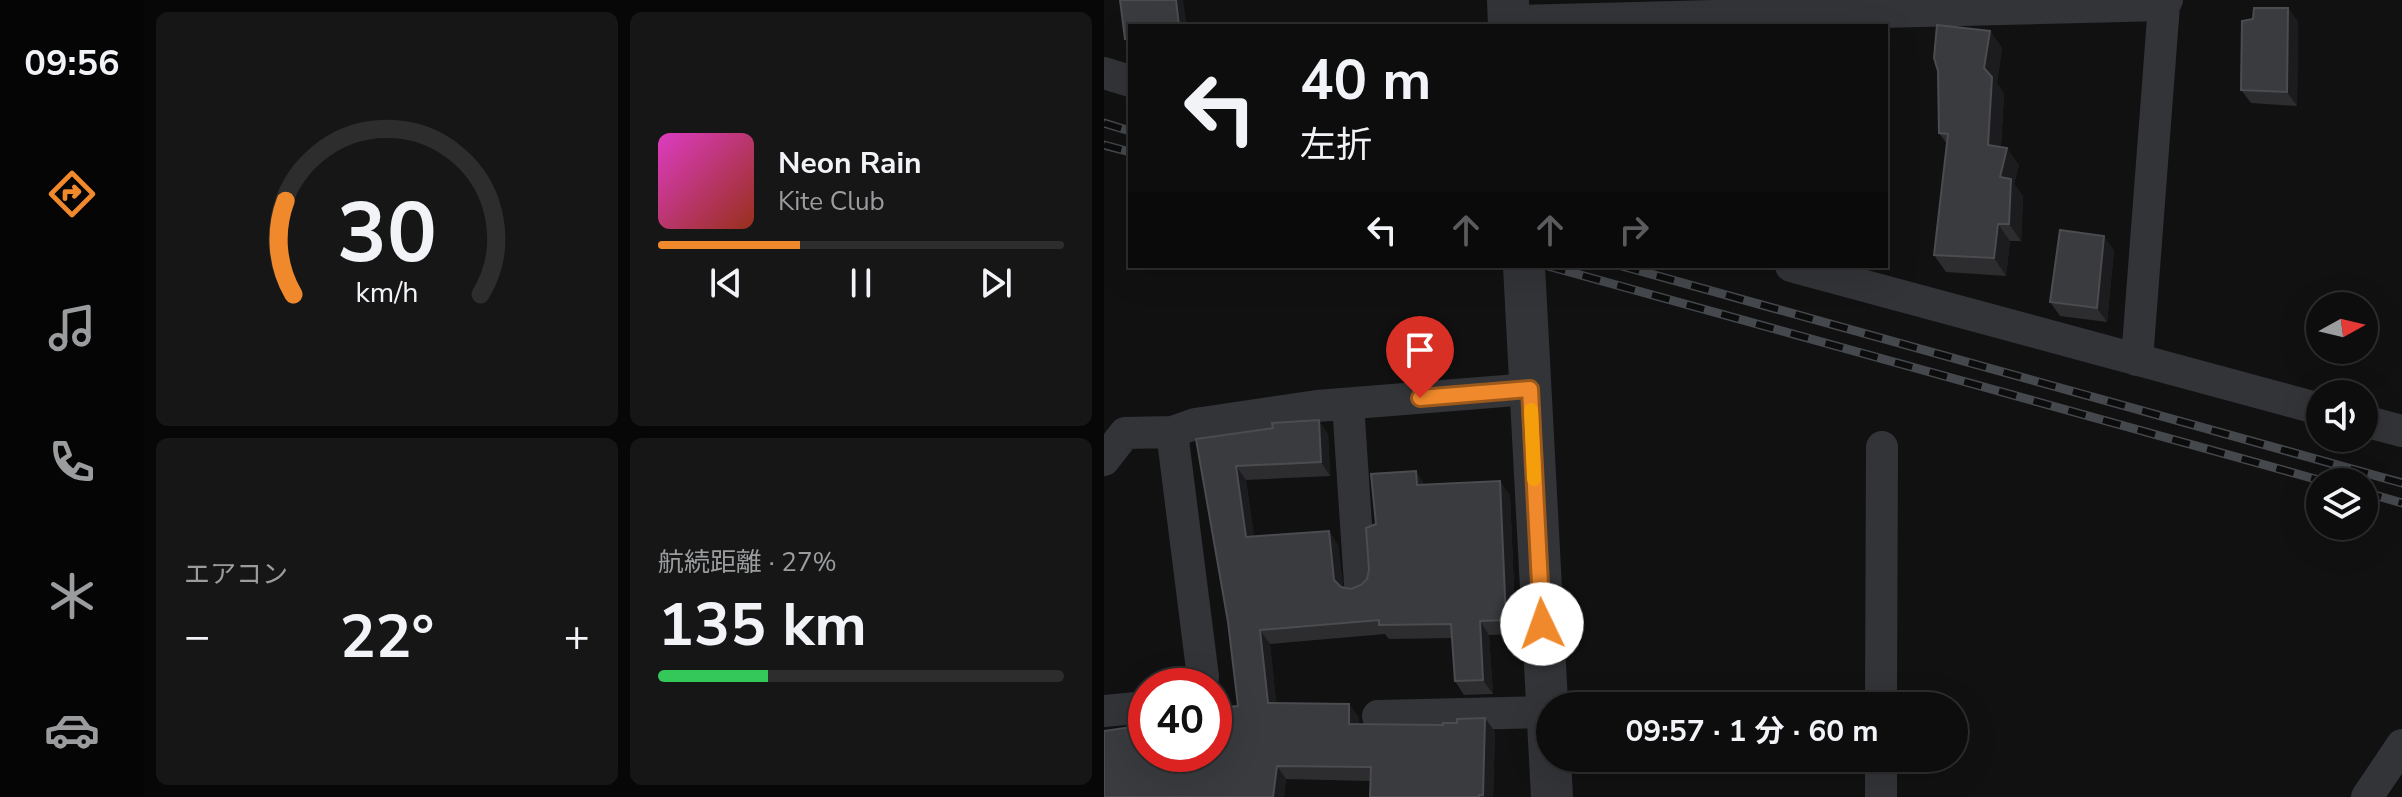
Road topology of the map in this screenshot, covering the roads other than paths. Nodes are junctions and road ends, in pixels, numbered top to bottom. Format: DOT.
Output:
graph roads {
  1 [pos="2166,2"];
  2 [pos="1509,16"];
  3 [pos="1104,73"];
  4 [pos="1128,80"];
  5 [pos="1524,268"];
  6 [pos="1798,268"];
  7 [pos="2137,360"];
  8 [pos="1530,389"];
  9 [pos="1348,404"];
  10 [pos="2306,405"];
  11 [pos="1114,422"];
  12 [pos="2378,425"];
  13 [pos="2402,431"];
  14 [pos="1172,432"];
  15 [pos="1882,447"];
  16 [pos="1104,460"];
  17 [pos="1360,584"];
  18 [pos="1202,668"];
  19 [pos="1545,692"];
  20 [pos="1881,692"];
  21 [pos="1128,709"];
  22 [pos="1104,711"];
  23 [pos="1536,712"];
  24 [pos="1378,716"];
  25 [pos="2402,745"];
  26 [pos="1550,772"];
  27 [pos="1881,772"];
  28 [pos="1552,797"];
  29 [pos="1881,797"];
  30 [pos="2367,797"];
  1 -- 2 [label="street"];
  1 -- 7 [label="street"];
  3 -- 4 [label="street"];
  5 -- 8 [label="street"];
  6 -- 7 [label="street"];
  7 -- 10 [label="street"];
  8 -- 9 [label="street"];
  8 -- 19 [label="street"];
  9 -- 14 [label="street"];
  9 -- 17 [label="street"];
  11 -- 14 [label="street"];
  11 -- 16 [label="street"];
  12 -- 13 [label="street"];
  14 -- 18 [label="street"];
  15 -- 20 [label="street"];
  21 -- 22 [label="street"];
  23 -- 24 [label="street"];
  25 -- 30 [label="street"];
  26 -- 28 [label="street"];
  27 -- 29 [label="street"];
}
